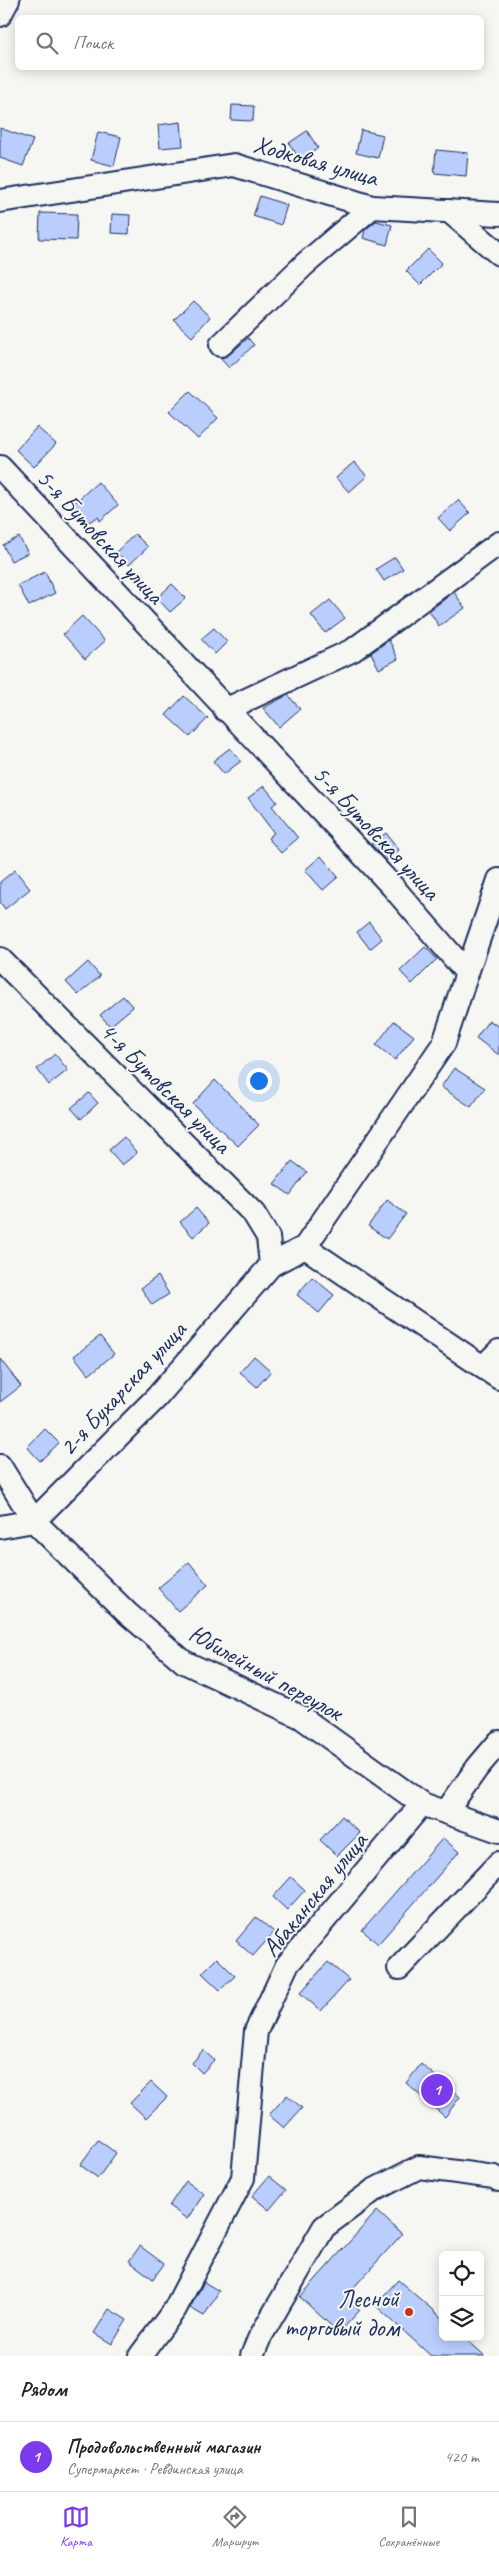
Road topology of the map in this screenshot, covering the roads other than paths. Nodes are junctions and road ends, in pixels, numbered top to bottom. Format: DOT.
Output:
graph roads {
  1 [pos="8,0"];
  2 [pos="0,15"];
  3 [pos="0,201"];
  4 [pos="372,207"];
  5 [pos="449,211"];
  6 [pos="499,214"];
  7 [pos="499,254"];
  8 [pos="221,344"];
  9 [pos="0,467"];
  10 [pos="499,543"];
  11 [pos="226,710"];
  12 [pos="499,880"];
  13 [pos="0,959"];
  14 [pos="467,973"];
  15 [pos="305,1247"];
  16 [pos="271,1265"];
  17 [pos="499,1351"];
  18 [pos="491,1372"];
  19 [pos="0,1466"];
  20 [pos="34,1521"];
  21 [pos="0,1528"];
  22 [pos="499,1742"];
  23 [pos="422,1804"];
  24 [pos="446,1812"];
  25 [pos="499,1831"];
  26 [pos="499,1863"];
  27 [pos="399,1968"];
  28 [pos="499,2180"];
  29 [pos="140,2356"];
  30 [pos="252,2356"];
  1 -- 2 [label="street"];
  3 -- 4 [label="street, Ходковая улица"];
  4 -- 5 [label="street, Ходковая улица"];
  4 -- 8 [label="street"];
  5 -- 6 [label="street, Ходковая улица"];
  5 -- 7 [label="street"];
  9 -- 11 [label="street, 5-я Бутовская улица"];
  10 -- 11 [label="street"];
  11 -- 14 [label="street, 5-я Бутовская улица"];
  12 -- 14 [label="street"];
  13 -- 16 [label="street, 4-я Бутовская улица"];
  14 -- 15 [label="street"];
  15 -- 16 [label="street"];
  15 -- 18 [label="street"];
  16 -- 20 [label="street, 2-я Бухарская улица"];
  17 -- 18 [label="street"];
  19 -- 20 [label="street, Юбилейный переулок"];
  20 -- 21 [label="street"];
  20 -- 23 [label="street, Юбилейный переулок"];
  22 -- 24 [label="street"];
  23 -- 24 [label="street, Юбилейный переулок"];
  23 -- 29 [label="street, Абаканская улица"];
  24 -- 25 [label="street, Юбилейный переулок"];
  26 -- 27 [label="street"];
  28 -- 30 [label="street"];
}
